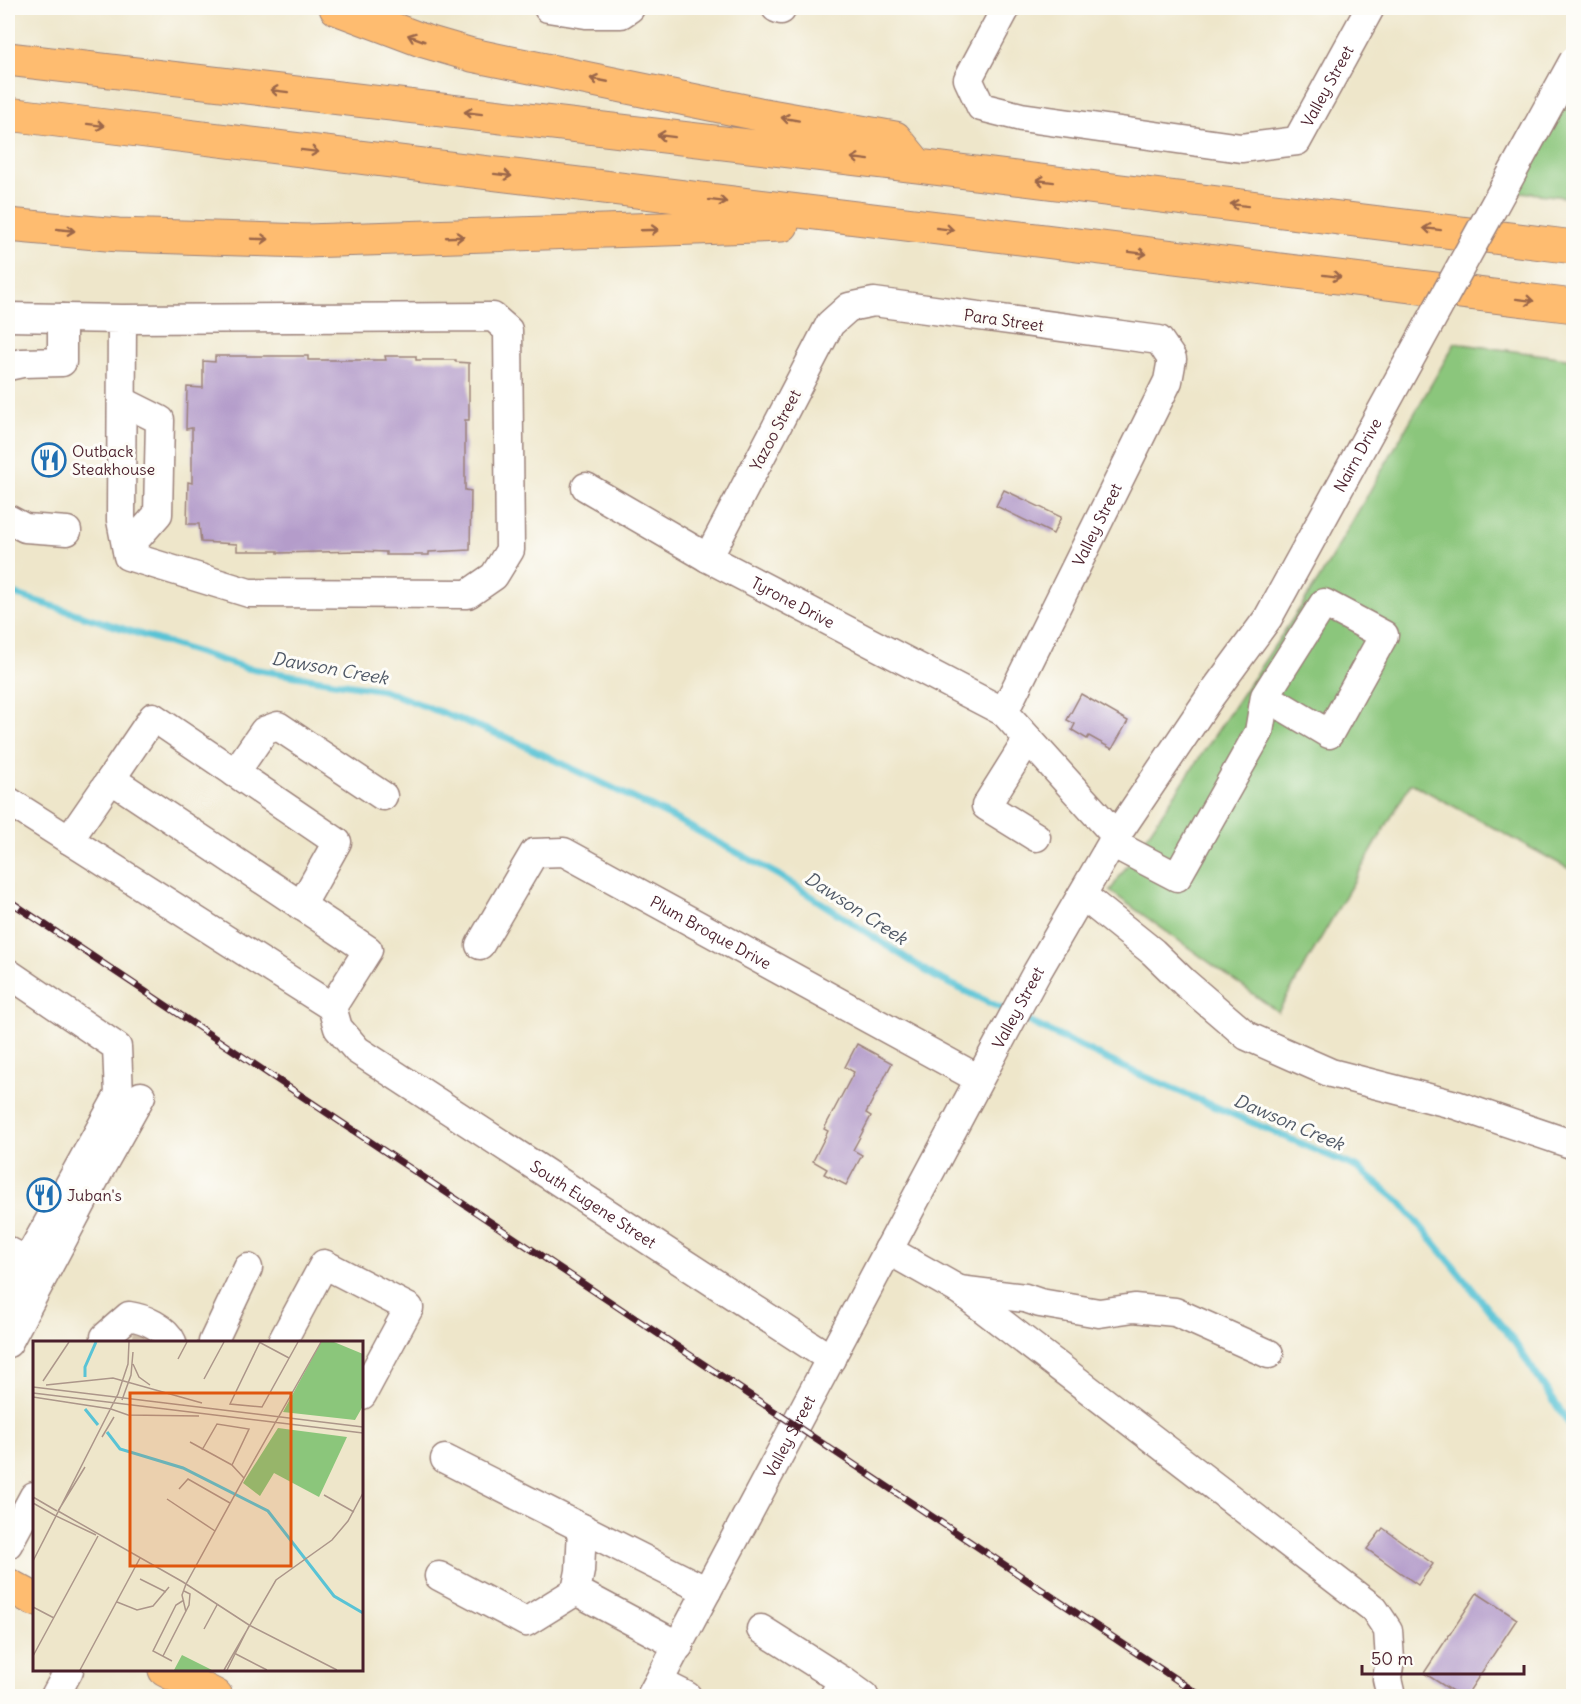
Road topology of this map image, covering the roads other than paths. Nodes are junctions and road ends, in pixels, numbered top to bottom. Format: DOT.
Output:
graph roads {
  1 [pos="336,8"];
  2 [pos="548,8"];
  3 [pos="630,8"];
  4 [pos="1006,8"];
  5 [pos="1370,8"];
  6 [pos="8,59"];
  7 [pos="1574,60"];
  8 [pos="22,116"];
  9 [pos="918,166"];
  10 [pos="887,222"];
  11 [pos="8,225"];
  12 [pos="1574,247"];
  13 [pos="1574,306"];
  14 [pos="849,307"];
  15 [pos="8,317"];
  16 [pos="62,318"];
  17 [pos="122,319"];
  18 [pos="1159,340"];
  19 [pos="8,366"];
  20 [pos="122,400"];
  21 [pos="586,487"];
  22 [pos="8,519"];
  23 [pos="67,531"];
  24 [pos="127,549"];
  25 [pos="708,558"];
  26 [pos="1265,696"];
  27 [pos="1004,712"];
  28 [pos="1028,739"];
  29 [pos="236,773"];
  30 [pos="111,779"];
  31 [pos="382,796"];
  32 [pos="8,801"];
  33 [pos="1036,837"];
  34 [pos="1114,839"];
  35 [pos="69,840"];
  36 [pos="1082,895"];
  37 [pos="301,906"];
  38 [pos="480,945"];
  39 [pos="8,973"];
  40 [pos="332,1007"];
  41 [pos="979,1078"];
  42 [pos="141,1096"];
  43 [pos="1571,1144"];
  44 [pos="888,1250"];
  45 [pos="248,1268"];
  46 [pos="11,1273"];
  47 [pos="959,1290"];
  48 [pos="112,1339"];
  49 [pos="172,1341"];
  50 [pos="213,1341"];
  51 [pos="283,1341"];
  52 [pos="8,1343"];
  53 [pos="1269,1354"];
  54 [pos="831,1359"];
  55 [pos="363,1393"];
  56 [pos="445,1459"];
  57 [pos="33,1498"];
  58 [pos="582,1528"];
  59 [pos="8,1544"];
  60 [pos="439,1576"];
  61 [pos="8,1585"];
  62 [pos="576,1591"];
  63 [pos="707,1591"];
  64 [pos="33,1598"];
  65 [pos="761,1629"];
  66 [pos="679,1646"];
  67 [pos="68,1671"];
  68 [pos="167,1671"];
  69 [pos="655,1689"];
  70 [pos="847,1691"];
  71 [pos="55,1696"];
  72 [pos="216,1696"];
  73 [pos="687,1696"];
  74 [pos="1391,1696"];
  9 -- 1 [label="main road, one-way"];
  2 -- 3 [label="street"];
  4 -- 5 [label="street, Valley Street"];
  9 -- 6 [label="main road, one-way"];
  7 -- 34 [label="street, Nairn Drive, bridge"];
  8 -- 10 [label="main road, one-way"];
  12 -- 9 [label="main road, one-way"];
  11 -- 10 [label="main road, one-way"];
  10 -- 13 [label="main road, one-way"];
  14 -- 18 [label="street, Para Street"];
  14 -- 25 [label="street, Yazoo Street"];
  15 -- 16 [label="street"];
  16 -- 17 [label="street"];
  16 -- 19 [label="street"];
  17 -- 20 [label="street"];
  17 -- 24 [label="street"];
  18 -- 27 [label="street, Valley Street"];
  20 -- 24 [label="street"];
  20 -- 24 [label="street"];
  21 -- 25 [label="street, Tyrone Drive"];
  22 -- 23 [label="street"];
  25 -- 27 [label="street, Tyrone Drive"];
  26 -- 26 [label="street"];
  26 -- 34 [label="street"];
  27 -- 28 [label="street"];
  28 -- 33 [label="street"];
  28 -- 34 [label="street"];
  29 -- 30 [label="street"];
  29 -- 31 [label="street"];
  29 -- 37 [label="street"];
  30 -- 35 [label="street"];
  30 -- 37 [label="street"];
  32 -- 35 [label="street"];
  34 -- 36 [label="street, Valley Street"];
  35 -- 40 [label="street"];
  36 -- 41 [label="street, Valley Street"];
  36 -- 43 [label="street"];
  37 -- 40 [label="street"];
  38 -- 41 [label="street, Plum Broque Drive"];
  39 -- 46 [label="street"];
  40 -- 54 [label="street, South Eugene Street"];
  41 -- 44 [label="street, Valley Street"];
  42 -- 52 [label="street"];
  44 -- 47 [label="street"];
  44 -- 54 [label="street, Valley Street"];
  45 -- 50 [label="street"];
  47 -- 53 [label="street"];
  47 -- 74 [label="street"];
  48 -- 49 [label="street"];
  51 -- 55 [label="street"];
  54 -- 63 [label="street, Valley Street"];
  56 -- 58 [label="street"];
  57 -- 59 [label="street"];
  58 -- 62 [label="street"];
  58 -- 63 [label="street"];
  60 -- 62 [label="street"];
  61 -- 64 [label="main road"];
  62 -- 66 [label="street"];
  63 -- 66 [label="street, Valley Street"];
  65 -- 70 [label="street"];
  66 -- 69 [label="street, Valley Street"];
  67 -- 71 [label="street"];
  68 -- 72 [label="main road"];
  69 -- 73 [label="street"];
}
